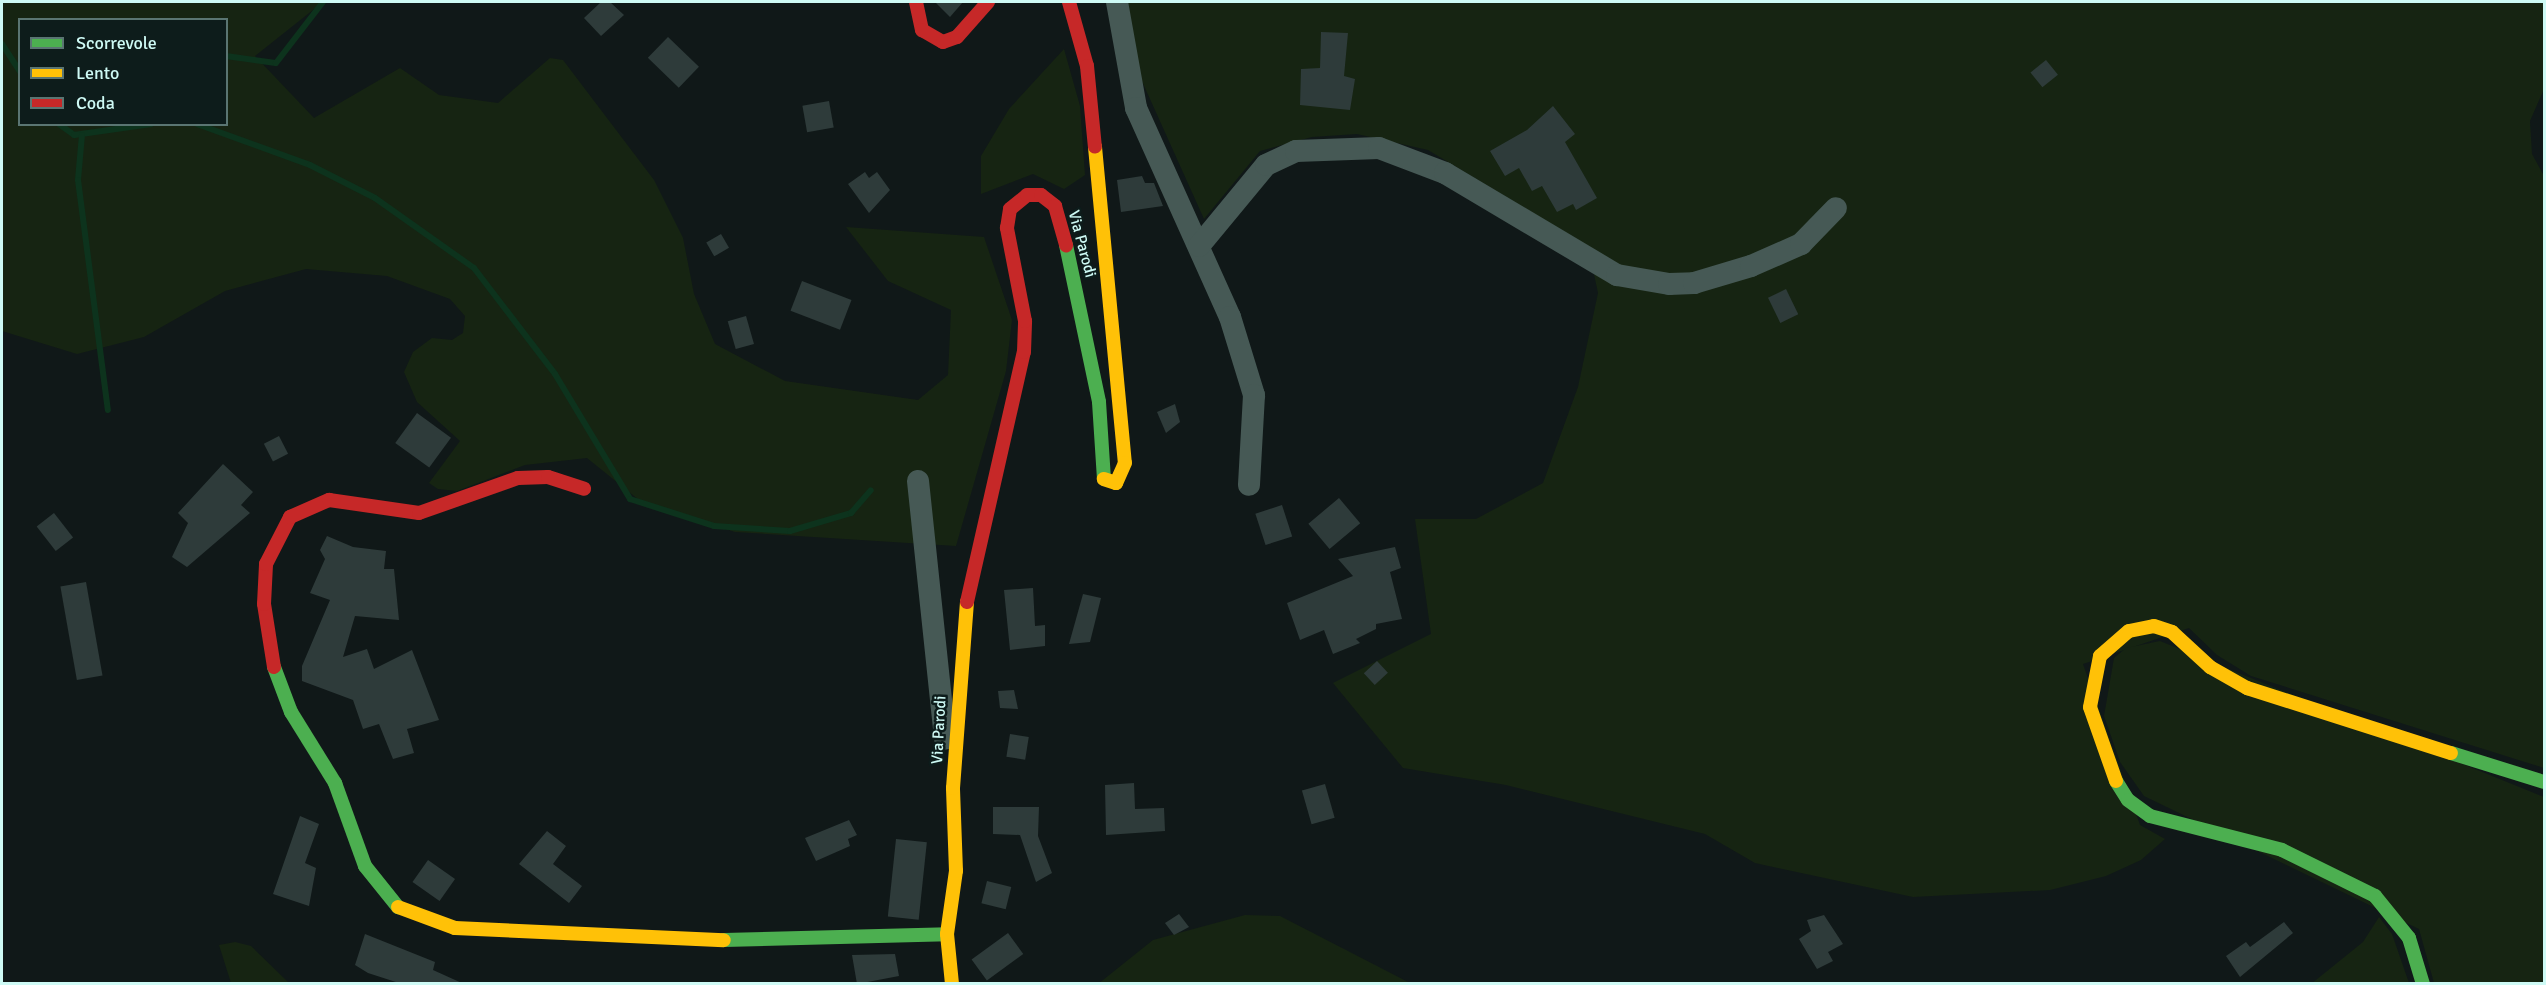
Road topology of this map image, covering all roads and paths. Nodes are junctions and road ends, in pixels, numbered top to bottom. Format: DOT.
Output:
graph roads {
  1 [pos="916,2"];
  2 [pos="988,2"];
  3 [pos="1117,2"];
  4 [pos="1070,3"];
  5 [pos="1836,208"];
  6 [pos="1199,246"];
  7 [pos="918,481"];
  8 [pos="1249,485"];
  9 [pos="584,489"];
  10 [pos="2544,782"];
  11 [pos="953,788"];
  12 [pos="947,934"];
  13 [pos="951,984"];
  14 [pos="2423,984"];
  1 -- 2 [label="street"];
  3 -- 6 [label="street"];
  4 -- 11 [label="street, Via Parodi"];
  5 -- 6 [label="street"];
  6 -- 8 [label="street"];
  7 -- 11 [label="street"];
  9 -- 12 [label="street"];
  10 -- 14 [label="street"];
  11 -- 12 [label="street, Via Parodi"];
  12 -- 13 [label="street, Via Parodi"];
}
